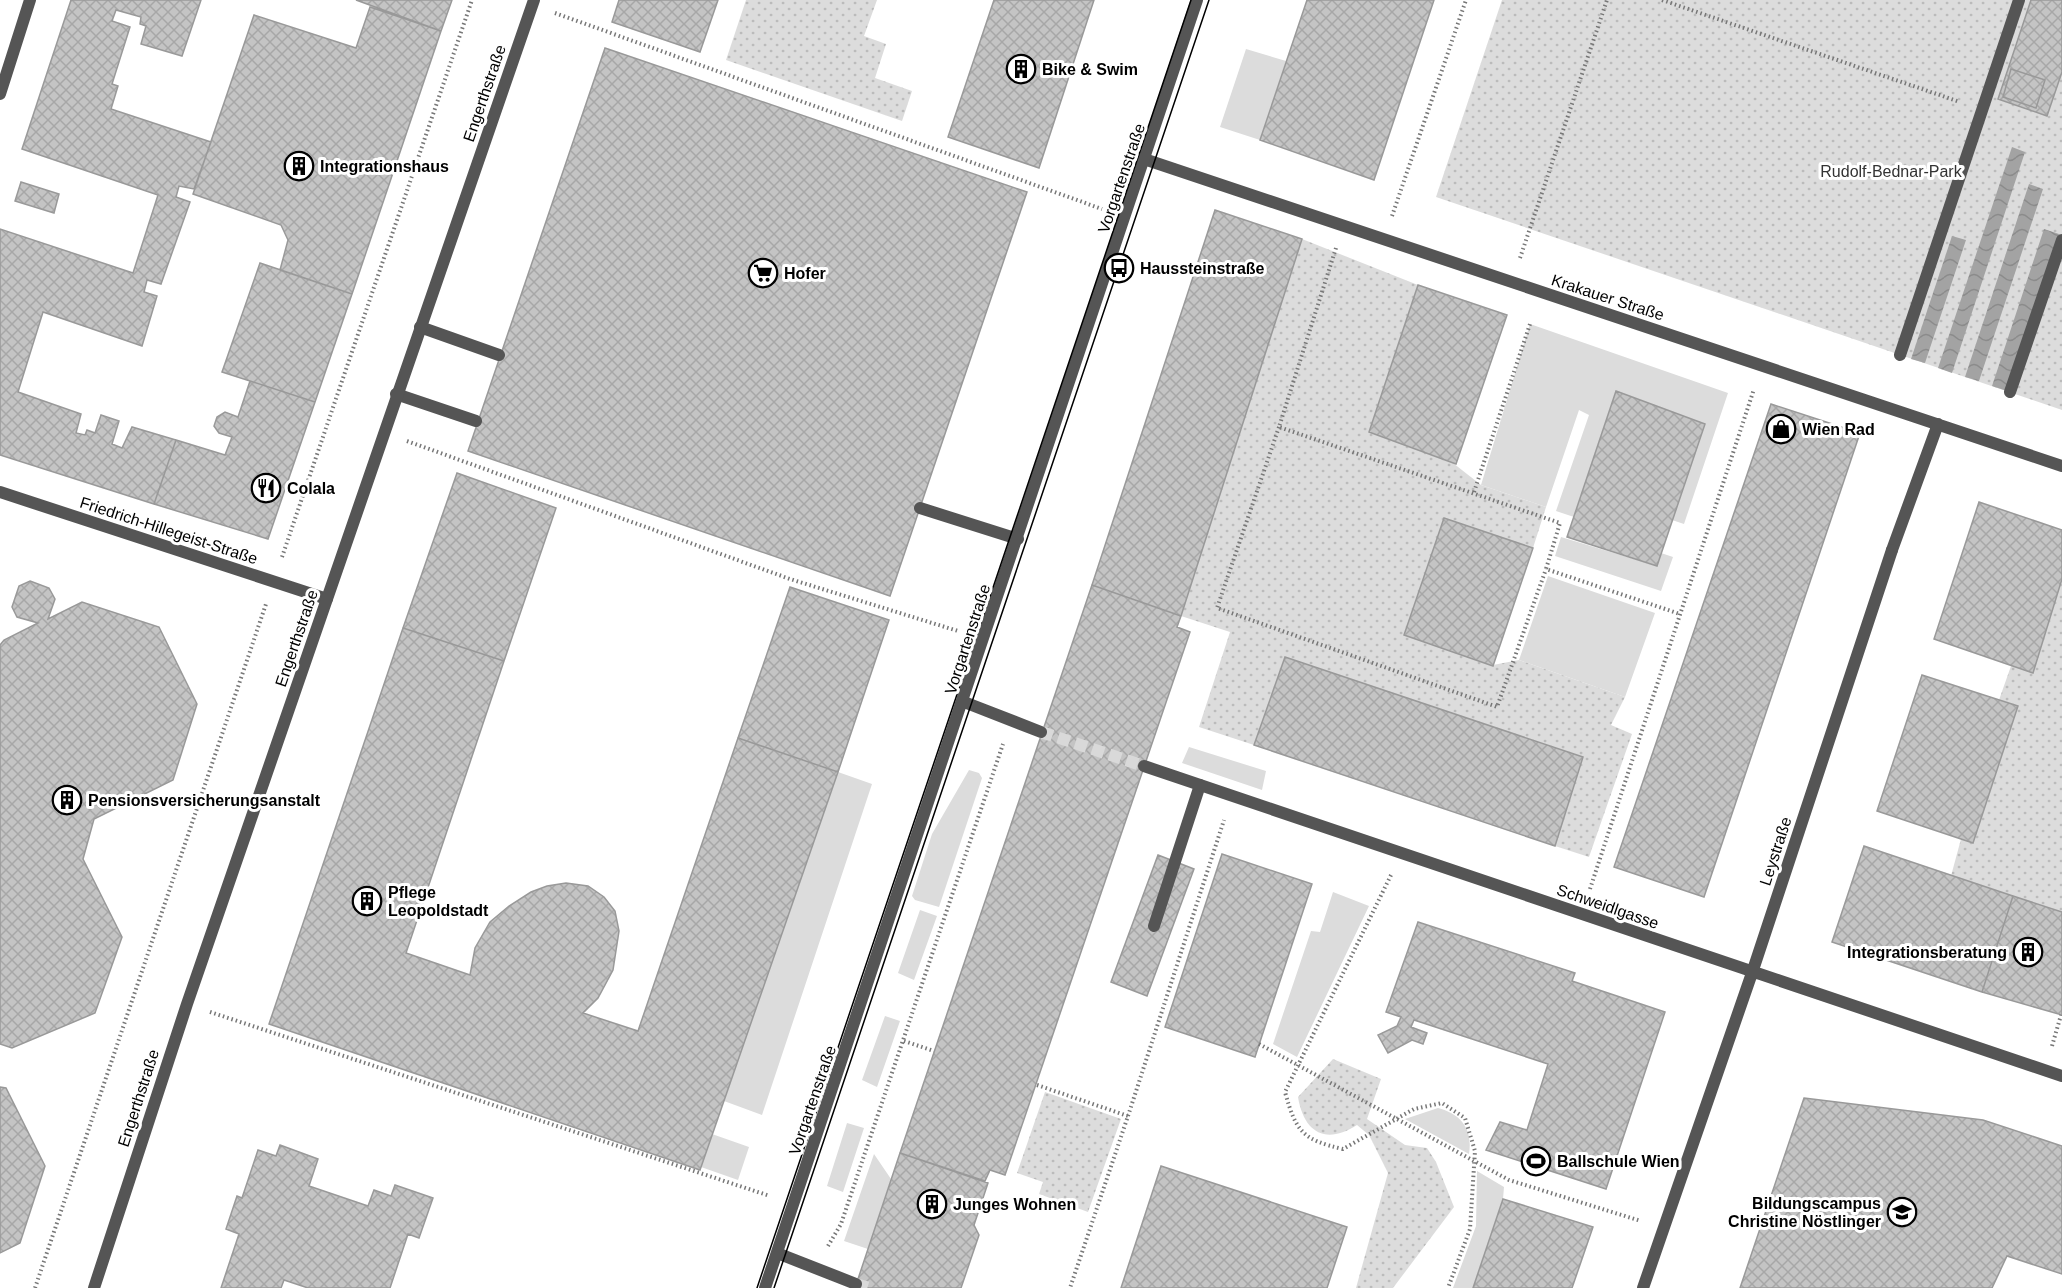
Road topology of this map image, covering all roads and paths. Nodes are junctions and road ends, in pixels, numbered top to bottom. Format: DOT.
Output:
graph roads {
  1 [pos="30,0"];
  2 [pos="472,0"];
  3 [pos="1197,0"];
  4 [pos="1466,0"];
  5 [pos="1607,0"];
  6 [pos="1662,0"];
  7 [pos="2019,0"];
  8 [pos="533,2"];
  9 [pos="0,94"];
  10 [pos="1971,106"];
  11 [pos="1144,159"];
  12 [pos="1125,217"];
  13 [pos="1343,226"];
  14 [pos="1384,239"];
  15 [pos="2062,240"];
  16 [pos="1512,282"];
  17 [pos="1530,324"];
  18 [pos="420,327"];
  19 [pos="500,355"];
  20 [pos="1900,355"];
  21 [pos="1762,365"];
  22 [pos="2010,392"];
  23 [pos="396,394"];
  24 [pos="476,421"];
  25 [pos="1938,424"];
  26 [pos="1279,427"];
  27 [pos="383,433"];
  28 [pos="2062,466"];
  29 [pos="0,492"];
  30 [pos="1474,492"];
  31 [pos="920,508"];
  32 [pos="1018,539"];
  33 [pos="1546,569"];
  34 [pos="273,581"];
  35 [pos="327,599"];
  36 [pos="1680,614"];
  37 [pos="985,639"];
  38 [pos="964,702"];
  39 [pos="1012,720"];
  40 [pos="1041,732"];
  41 [pos="1144,766"];
  42 [pos="1200,785"];
  43 [pos="1232,796"];
  44 [pos="1402,853"];
  45 [pos="1599,861"];
  46 [pos="1154,926"];
  47 [pos="1752,973"];
  48 [pos="187,1004"];
  49 [pos="1161,1013"];
  50 [pos="1169,1015"];
  51 [pos="2061,1015"];
  52 [pos="904,1041"];
  53 [pos="1259,1044"];
  54 [pos="934,1051"];
  55 [pos="1299,1066"];
  56 [pos="2045,1070"];
  57 [pos="2062,1076"];
  58 [pos="1037,1085"];
  59 [pos="1128,1116"];
  60 [pos="1396,1119"];
  61 [pos="1474,1163"];
  62 [pos="794,1204"];
  63 [pos="842,1224"];
  64 [pos="1664,1228"];
  65 [pos="777,1253"];
  66 [pos="856,1284"];
  67 [pos="35,1288"];
  68 [pos="93,1288"];
  69 [pos="765,1288"];
  70 [pos="1070,1288"];
  71 [pos="1448,1288"];
  72 [pos="1643,1288"];
  1 -- 9 [label="street"];
  2 -- 34 [label="path"];
  3 -- 11 [label="street, Vorgartenstraße"];
  4 -- 14 [label="path"];
  5 -- 16 [label="path"];
  6 -- 10 [label="path"];
  7 -- 20 [label="street"];
  8 -- 12 [label="path"];
  8 -- 18 [label="street, Engerthstraße"];
  11 -- 12 [label="street, Vorgartenstraße"];
  11 -- 13 [label="street, Krakauer Straße"];
  12 -- 32 [label="street, Vorgartenstraße"];
  13 -- 14 [label="street, Krakauer Straße"];
  13 -- 26 [label="path"];
  14 -- 16 [label="street, Krakauer Straße"];
  15 -- 22 [label="street"];
  16 -- 21 [label="street, Krakauer Straße"];
  17 -- 30 [label="path"];
  18 -- 19 [label="street"];
  18 -- 23 [label="street, Engerthstraße"];
  21 -- 25 [label="street, Krakauer Straße"];
  21 -- 36 [label="path"];
  23 -- 24 [label="street"];
  23 -- 27 [label="street, Engerthstraße"];
  25 -- 28 [label="street, Krakauer Straße"];
  25 -- 47 [label="street, Leystraße"];
  26 -- 30 [label="path"];
  26 -- 33 [label="path"];
  27 -- 35 [label="street, Engerthstraße"];
  27 -- 37 [label="path"];
  29 -- 34 [label="street, Friedrich-Hillegeist-Straße"];
  30 -- 33 [label="path"];
  31 -- 32 [label="street"];
  32 -- 37 [label="street, Vorgartenstraße"];
  33 -- 36 [label="path"];
  34 -- 35 [label="street, Friedrich-Hillegeist-Straße"];
  34 -- 67 [label="path"];
  35 -- 48 [label="street, Engerthstraße"];
  36 -- 45 [label="path"];
  37 -- 38 [label="street, Vorgartenstraße"];
  38 -- 39 [label="street"];
  38 -- 62 [label="street, Vorgartenstraße"];
  39 -- 40 [label="street"];
  39 -- 52 [label="path"];
  41 -- 42 [label="street, Schweidlgasse"];
  42 -- 43 [label="street, Schweidlgasse"];
  42 -- 46 [label="street"];
  43 -- 44 [label="street, Schweidlgasse"];
  43 -- 49 [label="path"];
  44 -- 47 [label="street, Schweidlgasse"];
  44 -- 55 [label="path"];
  47 -- 56 [label="street, Schweidlgasse"];
  47 -- 64 [label="street, Leystraße"];
  48 -- 62 [label="path"];
  48 -- 68 [label="street, Engerthstraße"];
  49 -- 50 [label="path"];
  49 -- 59 [label="path"];
  51 -- 56 [label="path"];
  52 -- 54 [label="path"];
  52 -- 63 [label="path"];
  53 -- 55 [label="path"];
  55 -- 60 [label="path"];
  55 -- 60 [label="path"];
  56 -- 57 [label="street, Schweidlgasse"];
  58 -- 59 [label="path"];
  59 -- 70 [label="path"];
  60 -- 61 [label="path"];
  60 -- 61 [label="path"];
  61 -- 64 [label="path"];
  61 -- 71 [label="path"];
  62 -- 65 [label="street, Vorgartenstraße"];
  64 -- 72 [label="street, Leystraße"];
  65 -- 66 [label="street"];
  65 -- 69 [label="street, Vorgartenstraße"];
}
